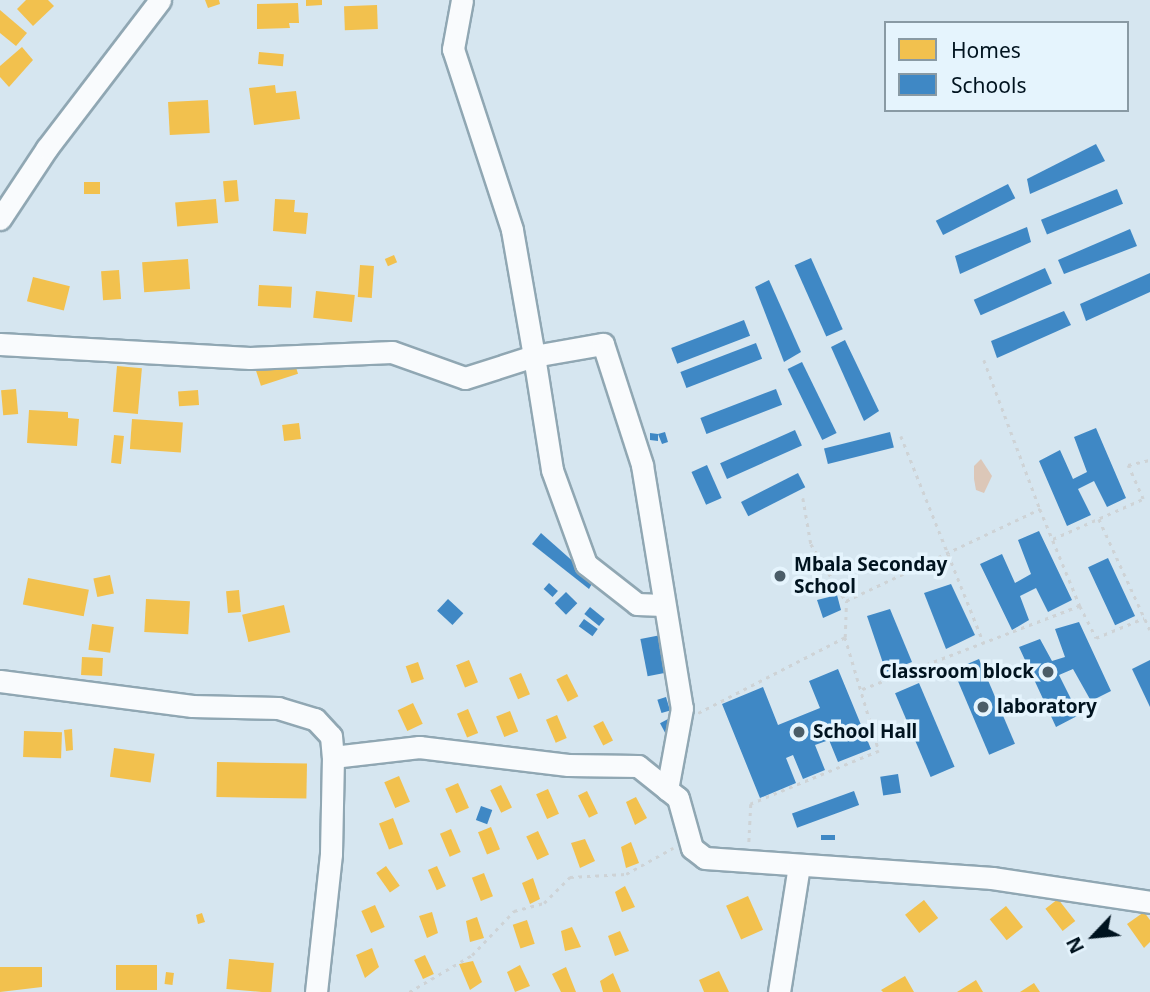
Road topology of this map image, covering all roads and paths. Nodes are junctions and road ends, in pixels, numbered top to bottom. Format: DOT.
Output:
graph roads {
  1 [pos="160,0"];
  2 [pos="462,0"];
  3 [pos="0,219"];
  4 [pos="0,344"];
  5 [pos="534,356"];
  6 [pos="984,360"];
  7 [pos="901,436"];
  8 [pos="1149,460"];
  9 [pos="803,498"];
  10 [pos="1040,509"];
  11 [pos="1099,519"];
  12 [pos="1053,539"];
  13 [pos="947,553"];
  14 [pos="846,601"];
  15 [pos="663,605"];
  16 [pos="1080,606"];
  17 [pos="1144,618"];
  18 [pos="1150,630"];
  19 [pos="845,637"];
  20 [pos="985,643"];
  21 [pos="0,681"];
  22 [pos="861,690"];
  23 [pos="698,713"];
  24 [pos="333,757"];
  25 [pos="667,790"];
  26 [pos="690,838"];
  27 [pos="748,862"];
  28 [pos="799,866"];
  29 [pos="1150,902"];
  30 [pos="316,992"];
  31 [pos="409,992"];
  32 [pos="779,992"];
  1 -- 3 [label="street"];
  2 -- 5 [label="street"];
  4 -- 5 [label="street"];
  5 -- 15 [label="street"];
  5 -- 15 [label="street"];
  6 -- 10 [label="path"];
  7 -- 13 [label="path"];
  8 -- 11 [label="path"];
  9 -- 14 [label="path"];
  10 -- 12 [label="path"];
  10 -- 13 [label="path"];
  11 -- 12 [label="path"];
  11 -- 17 [label="path"];
  12 -- 16 [label="path"];
  13 -- 14 [label="path"];
  13 -- 20 [label="path"];
  14 -- 19 [label="path"];
  15 -- 25 [label="street"];
  16 -- 17 [label="path"];
  16 -- 20 [label="path"];
  17 -- 18 [label="path"];
  19 -- 22 [label="path"];
  19 -- 23 [label="path"];
  20 -- 22 [label="path"];
  21 -- 24 [label="street"];
  22 -- 27 [label="path"];
  24 -- 25 [label="street"];
  24 -- 30 [label="street"];
  25 -- 26 [label="street"];
  26 -- 27 [label="street"];
  26 -- 31 [label="path"];
  27 -- 28 [label="street"];
  28 -- 29 [label="street"];
  28 -- 32 [label="street"];
}
